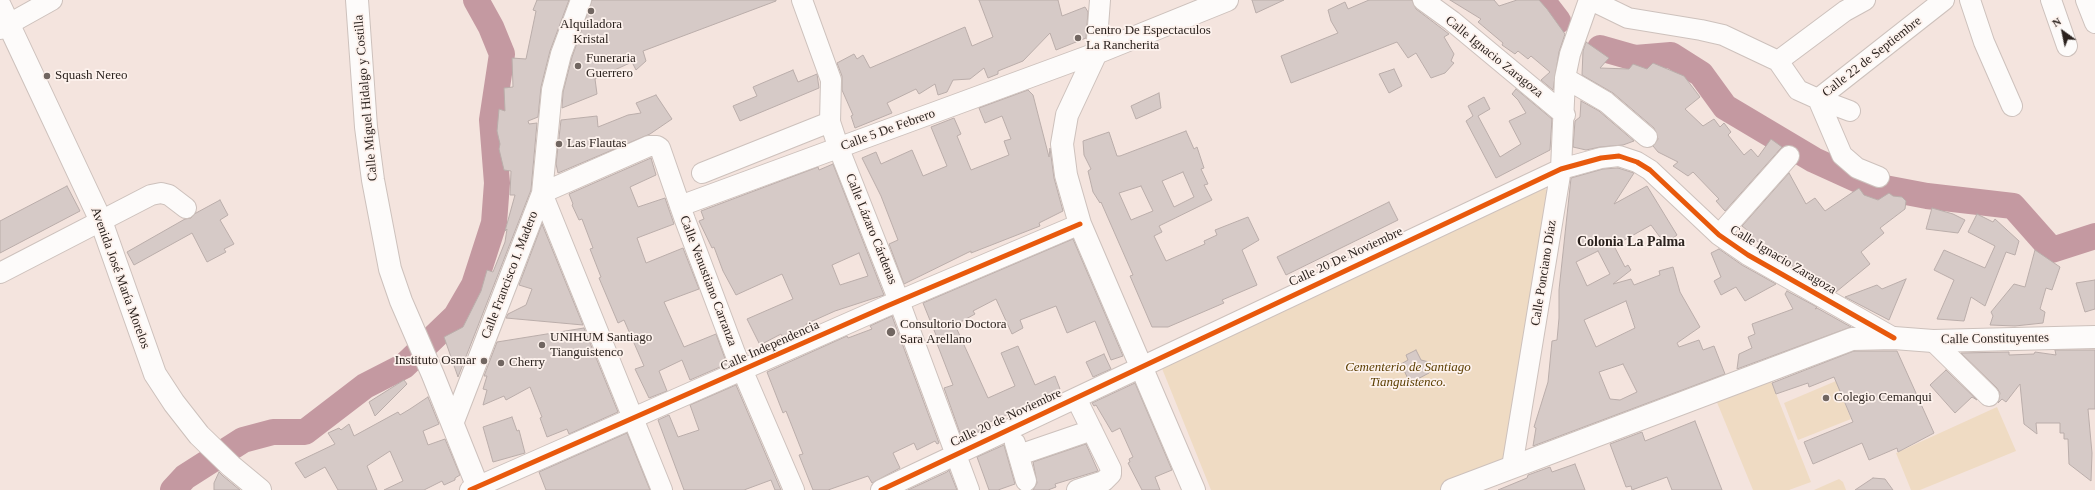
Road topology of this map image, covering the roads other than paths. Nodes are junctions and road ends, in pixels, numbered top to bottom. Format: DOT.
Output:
graph roads {
  1 [pos="52,0"];
  2 [pos="357,0"];
  3 [pos="802,0"];
  4 [pos="1100,0"];
  5 [pos="1227,0"];
  6 [pos="1422,0"];
  7 [pos="1590,0"];
  8 [pos="1865,0"];
  9 [pos="1944,0"];
  10 [pos="1970,0"];
  11 [pos="2051,0"];
  12 [pos="2086,0"];
  13 [pos="580,3"];
  14 [pos="3,19"];
  15 [pos="2095,23"];
  16 [pos="2067,46"];
  17 [pos="1096,53"];
  18 [pos="1778,61"];
  19 [pos="1565,78"];
  20 [pos="1818,99"];
  21 [pos="2012,106"];
  22 [pos="1850,111"];
  23 [pos="1565,115"];
  24 [pos="830,122"];
  25 [pos="1647,137"];
  26 [pos="838,149"];
  27 [pos="1789,156"];
  28 [pos="1562,169"];
  29 [pos="702,173"];
  30 [pos="1879,177"];
  31 [pos="542,193"];
  32 [pos="680,206"];
  33 [pos="186,208"];
  34 [pos="102,221"];
  35 [pos="1080,224"];
  36 [pos="1719,235"];
  37 [pos="0,273"];
  38 [pos="899,301"];
  39 [pos="2095,337"];
  40 [pos="1894,338"];
  41 [pos="1933,341"];
  42 [pos="1141,366"];
  43 [pos="743,371"];
  44 [pos="1989,396"];
  45 [pos="1076,398"];
  46 [pos="632,419"];
  47 [pos="453,424"];
  48 [pos="1009,428"];
  49 [pos="1092,430"];
  50 [pos="957,453"];
  51 [pos="1019,455"];
  52 [pos="1512,467"];
  53 [pos="1026,481"];
  54 [pos="475,489"];
  55 [pos="260,490"];
  56 [pos="662,490"];
  57 [pos="794,490"];
  58 [pos="880,490"];
  59 [pos="969,490"];
  60 [pos="1077,490"];
  61 [pos="1194,490"];
  62 [pos="1452,490"];
  1 -- 14 [label="street"];
  2 -- 47 [label="main road, Calle Miguel Hidalgo y Costilla"];
  3 -- 24 [label="street, Calle Lázaro Cárdenas"];
  4 -- 17 [label="street"];
  5 -- 17 [label="main road"];
  6 -- 23 [label="street, Calle Ignacio Zaragoza"];
  7 -- 18 [label="street"];
  7 -- 19 [label="street, Calle Ponciano Díaz"];
  8 -- 18 [label="street"];
  9 -- 20 [label="street, Calle 22 de Septiembre"];
  10 -- 21 [label="street"];
  11 -- 16 [label="street"];
  12 -- 15 [label="street"];
  13 -- 31 [label="street"];
  14 -- 34 [label="main road, Avenida José María Morelos"];
  17 -- 26 [label="street, Calle 5 De Febrero"];
  17 -- 35 [label="main road"];
  18 -- 20 [label="street"];
  19 -- 23 [label="street, Calle Ponciano Díaz"];
  19 -- 25 [label="street"];
  20 -- 22 [label="street"];
  20 -- 30 [label="street"];
  23 -- 28 [label="street, Calle Ponciano Díaz"];
  24 -- 26 [label="street, Calle Lázaro Cárdenas"];
  24 -- 29 [label="street"];
  26 -- 32 [label="street, Calle 5 De Febrero"];
  26 -- 38 [label="street, Calle Lázaro Cárdenas"];
  27 -- 36 [label="street, Calle Ignacio Zaragoza"];
  28 -- 36 [label="street, Calle Ignacio Zaragoza"];
  28 -- 42 [label="street, Calle 20 De Noviembre"];
  28 -- 52 [label="street, Calle Ponciano Díaz"];
  31 -- 32 [label="street, Calle Venustiano Carranza"];
  31 -- 46 [label="street"];
  31 -- 47 [label="street, Calle Francisco I. Madero"];
  32 -- 43 [label="street, Calle Venustiano Carranza"];
  33 -- 34 [label="street"];
  34 -- 37 [label="street"];
  34 -- 55 [label="main road, Avenida José María Morelos"];
  35 -- 38 [label="street, Calle Independencia"];
  35 -- 42 [label="main road"];
  36 -- 40 [label="street, Calle Ignacio Zaragoza"];
  38 -- 43 [label="street, Calle Independencia"];
  38 -- 50 [label="street, Calle Lázaro Cárdenas"];
  39 -- 41 [label="main road, Calle Constituyentes"];
  40 -- 41 [label="main road, Calle Constituyentes"];
  40 -- 52 [label="main road, Calle Constituyentes"];
  41 -- 44 [label="street"];
  42 -- 45 [label="street, Calle 20 de Noviembre"];
  42 -- 61 [label="main road"];
  43 -- 46 [label="street, Calle Independencia"];
  43 -- 57 [label="street, Calle Venustiano Carranza"];
  45 -- 48 [label="street, Calle 20 de Noviembre"];
  45 -- 49 [label="street"];
  46 -- 54 [label="street, Calle Independencia"];
  46 -- 56 [label="street"];
  47 -- 54 [label="main road, Calle Miguel Hidalgo y Costilla"];
  48 -- 50 [label="street, Calle 20 de Noviembre"];
  48 -- 51 [label="street"];
  49 -- 51 [label="street"];
  49 -- 60 [label="street"];
  50 -- 58 [label="street, Calle 20 de Noviembre"];
  50 -- 59 [label="street, Calle Lázaro Cárdenas"];
  51 -- 53 [label="street"];
  52 -- 62 [label="main road, Calle Constituyentes"];
}
